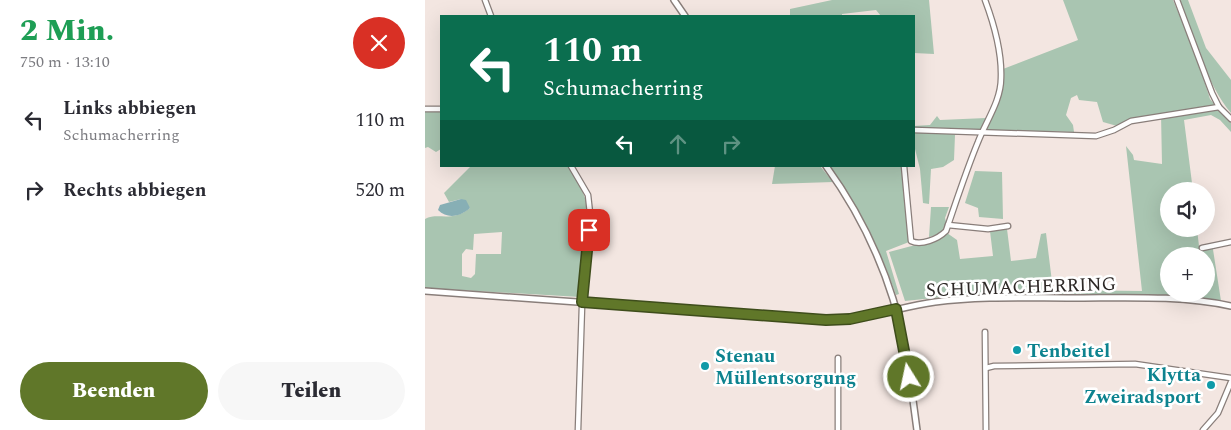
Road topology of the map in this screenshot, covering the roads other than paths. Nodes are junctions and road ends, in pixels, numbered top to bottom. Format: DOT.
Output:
graph roads {
  1 [pos="485,0"];
  2 [pos="673,0"];
  3 [pos="985,0"];
  4 [pos="1177,0"];
  5 [pos="491,15"];
  6 [pos="684,15"];
  7 [pos="1219,107"];
  8 [pos="425,109"];
  9 [pos="440,109"];
  10 [pos="1231,120"];
  11 [pos="915,130"];
  12 [pos="982,132"];
  13 [pos="572,167"];
  14 [pos="826,167"];
  15 [pos="904,167"];
  16 [pos="948,225"];
  17 [pos="1008,226"];
  18 [pos="1231,242"];
  19 [pos="1207,247"];
  20 [pos="425,291"];
  21 [pos="582,302"];
  22 [pos="1231,306"];
  23 [pos="896,309"];
  24 [pos="985,332"];
  25 [pos="838,358"];
  26 [pos="986,368"];
  27 [pos="1231,378"];
  28 [pos="1231,382"];
  29 [pos="578,430"];
  30 [pos="838,430"];
  31 [pos="917,430"];
  32 [pos="986,430"];
  33 [pos="1203,430"];
  1 -- 5 [label="street"];
  2 -- 6 [label="main road"];
  3 -- 12 [label="street"];
  4 -- 7 [label="street"];
  7 -- 10 [label="street"];
  7 -- 12 [label="street"];
  8 -- 9 [label="street"];
  11 -- 12 [label="street"];
  12 -- 16 [label="street"];
  13 -- 21 [label="street"];
  14 -- 23 [label="main road"];
  15 -- 16 [label="street"];
  16 -- 17 [label="street"];
  18 -- 19 [label="street"];
  20 -- 21 [label="main road, SCHUMACHERRING"];
  21 -- 23 [label="main road, SCHUMACHERRING"];
  21 -- 29 [label="street"];
  22 -- 23 [label="main road, SCHUMACHERRING"];
  23 -- 31 [label="main road"];
  24 -- 26 [label="street"];
  25 -- 30 [label="street"];
  26 -- 27 [label="street"];
  26 -- 32 [label="street"];
  28 -- 33 [label="street"];
}
